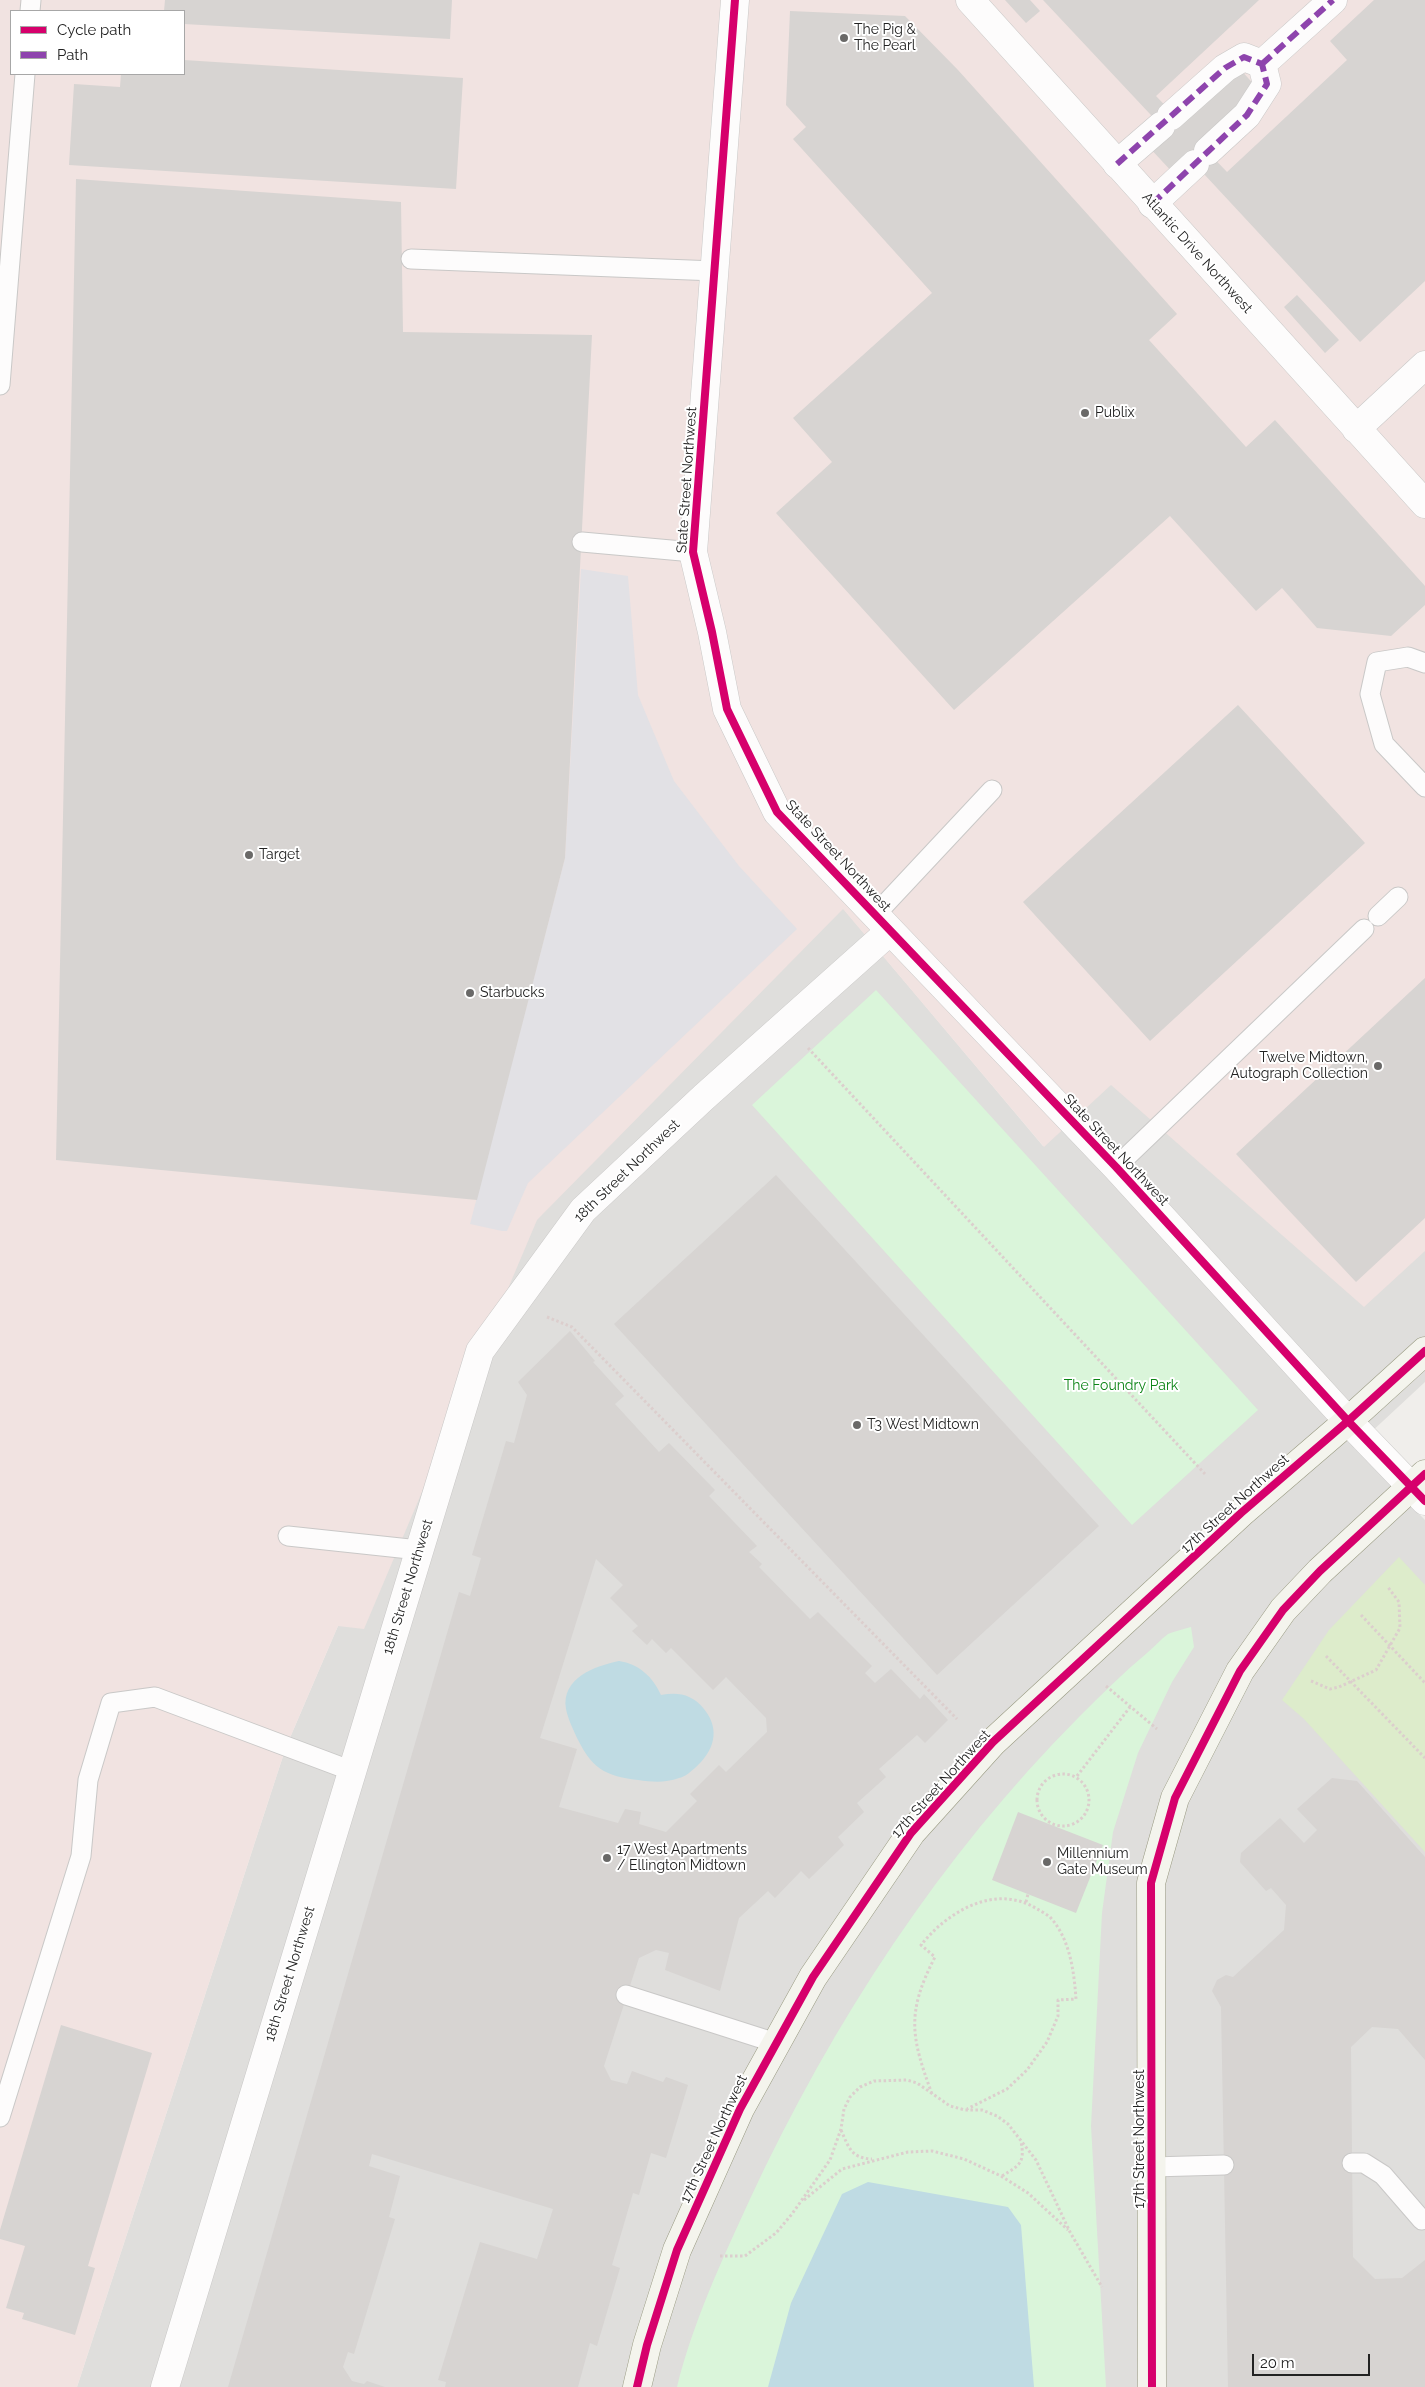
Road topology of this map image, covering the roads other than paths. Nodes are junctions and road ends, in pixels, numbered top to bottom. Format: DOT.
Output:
graph roads {
  1 [pos="734,0"];
  2 [pos="970,0"];
  3 [pos="1333,0"];
  4 [pos="1262,64"];
  5 [pos="25,75"];
  6 [pos="1117,164"];
  7 [pos="1152,204"];
  8 [pos="411,259"];
  9 [pos="715,271"];
  10 [pos="1425,365"];
  11 [pos="0,385"];
  12 [pos="1356,429"];
  13 [pos="1425,504"];
  14 [pos="582,542"];
  15 [pos="692,552"];
  16 [pos="1425,663"];
  17 [pos="1425,787"];
  18 [pos="992,790"];
  19 [pos="1398,897"];
  20 [pos="883,923"];
  21 [pos="1116,1167"];
  22 [pos="1425,1350"];
  23 [pos="1348,1421"];
  24 [pos="1420,1487"];
  25 [pos="288,1536"];
  26 [pos="419,1550"];
  27 [pos="352,1772"];
  28 [pos="626,1995"];
  29 [pos="776,2043"];
  30 [pos="0,2117"];
  31 [pos="1352,2163"];
  32 [pos="1224,2165"];
  33 [pos="1152,2167"];
  34 [pos="1422,2220"];
  35 [pos="165,2387"];
  36 [pos="637,2387"];
  37 [pos="1152,2387"];
  1 -- 9 [label="street, State Street Northwest"];
  2 -- 6 [label="street, Atlantic Drive Northwest"];
  3 -- 4 [label="street"];
  4 -- 6 [label="street"];
  4 -- 7 [label="street"];
  5 -- 11 [label="lane"];
  6 -- 7 [label="street, Atlantic Drive Northwest"];
  7 -- 12 [label="street, Atlantic Drive Northwest"];
  8 -- 9 [label="lane"];
  9 -- 15 [label="street, State Street Northwest"];
  10 -- 12 [label="street"];
  12 -- 13 [label="street, Atlantic Drive Northwest"];
  14 -- 15 [label="lane"];
  15 -- 20 [label="street, State Street Northwest"];
  16 -- 17 [label="lane"];
  18 -- 20 [label="lane"];
  19 -- 21 [label="lane"];
  20 -- 21 [label="street, State Street Northwest"];
  20 -- 26 [label="street, 18th Street Northwest"];
  21 -- 23 [label="street, State Street Northwest"];
  22 -- 23 [label="main road, 17th Street Northwest"];
  23 -- 24 [label="street, State Street Northwest"];
  23 -- 29 [label="main road, 17th Street Northwest"];
  24 -- 33 [label="main road, 17th Street Northwest"];
  25 -- 26 [label="lane"];
  26 -- 27 [label="street, 18th Street Northwest"];
  27 -- 30 [label="lane"];
  27 -- 35 [label="street, 18th Street Northwest"];
  28 -- 29 [label="lane"];
  29 -- 36 [label="main road, 17th Street Northwest"];
  31 -- 34 [label="lane"];
  32 -- 33 [label="lane"];
  33 -- 37 [label="main road, 17th Street Northwest"];
}
